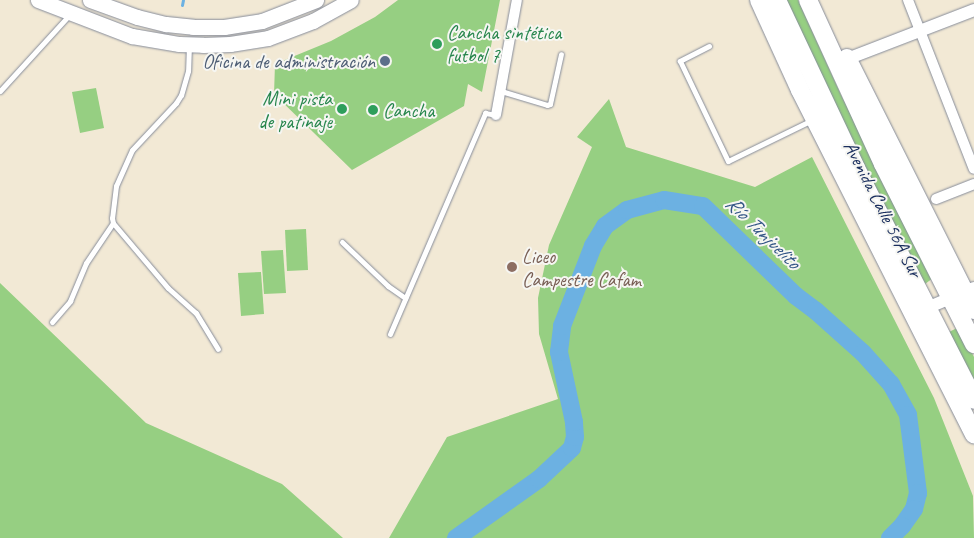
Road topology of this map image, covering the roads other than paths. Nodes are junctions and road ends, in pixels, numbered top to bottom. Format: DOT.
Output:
graph roads {
  1 [pos="38,0"];
  2 [pos="90,0"];
  3 [pos="316,0"];
  4 [pos="351,0"];
  5 [pos="517,0"];
  6 [pos="759,0"];
  7 [pos="776,0"];
  8 [pos="808,0"];
  9 [pos="821,0"];
  10 [pos="908,0"];
  11 [pos="974,10"];
  12 [pos="71,13"];
  13 [pos="920,31"];
  14 [pos="189,44"];
  15 [pos="709,46"];
  16 [pos="561,54"];
  17 [pos="847,59"];
  18 [pos="0,91"];
  19 [pos="501,91"];
  20 [pos="496,115"];
  21 [pos="815,118"];
  22 [pos="883,164"];
  23 [pos="856,168"];
  24 [pos="974,169"];
  25 [pos="974,184"];
  26 [pos="914,190"];
  27 [pos="936,200"];
  28 [pos="113,223"];
  29 [pos="342,242"];
  30 [pos="963,292"];
  31 [pos="406,298"];
  32 [pos="927,308"];
  33 [pos="974,310"];
  34 [pos="52,322"];
  35 [pos="390,334"];
  36 [pos="974,344"];
  37 [pos="218,349"];
  38 [pos="974,400"];
  39 [pos="974,435"];
  1 -- 12 [label="main road"];
  2 -- 3 [label="main road"];
  4 -- 14 [label="main road"];
  5 -- 19 [label="street"];
  6 -- 21 [label="highway, Avenida Calle 56A Sur"];
  7 -- 23 [label="highway, Avenida Calle 56A Sur"];
  8 -- 22 [label="highway, Avenida Calle 56A Sur"];
  9 -- 17 [label="highway, Avenida Calle 56A Sur"];
  10 -- 13 [label="street"];
  11 -- 13 [label="street"];
  12 -- 14 [label="main road"];
  12 -- 18 [label="lane"];
  13 -- 17 [label="street"];
  13 -- 24 [label="street"];
  14 -- 28 [label="lane"];
  15 -- 21 [label="lane"];
  16 -- 19 [label="lane"];
  17 -- 26 [label="highway, Avenida Calle 56A Sur"];
  19 -- 20 [label="street"];
  20 -- 31 [label="lane"];
  21 -- 23 [label="highway"];
  21 -- 39 [label="highway, Avenida Calle 56A Sur"];
  22 -- 26 [label="highway"];
  22 -- 30 [label="highway, Avenida Calle 56A Sur"];
  23 -- 32 [label="highway, Avenida Calle 56A Sur"];
  25 -- 27 [label="street"];
  26 -- 30 [label="highway, Avenida Calle 56A Sur"];
  28 -- 34 [label="lane"];
  28 -- 37 [label="lane"];
  29 -- 31 [label="lane"];
  30 -- 32 [label="street"];
  30 -- 33 [label="highway, Avenida Calle 56A Sur"];
  30 -- 36 [label="highway, Avenida Calle 56A Sur"];
  31 -- 35 [label="lane"];
  32 -- 38 [label="highway, Avenida Calle 56A Sur"];
}
